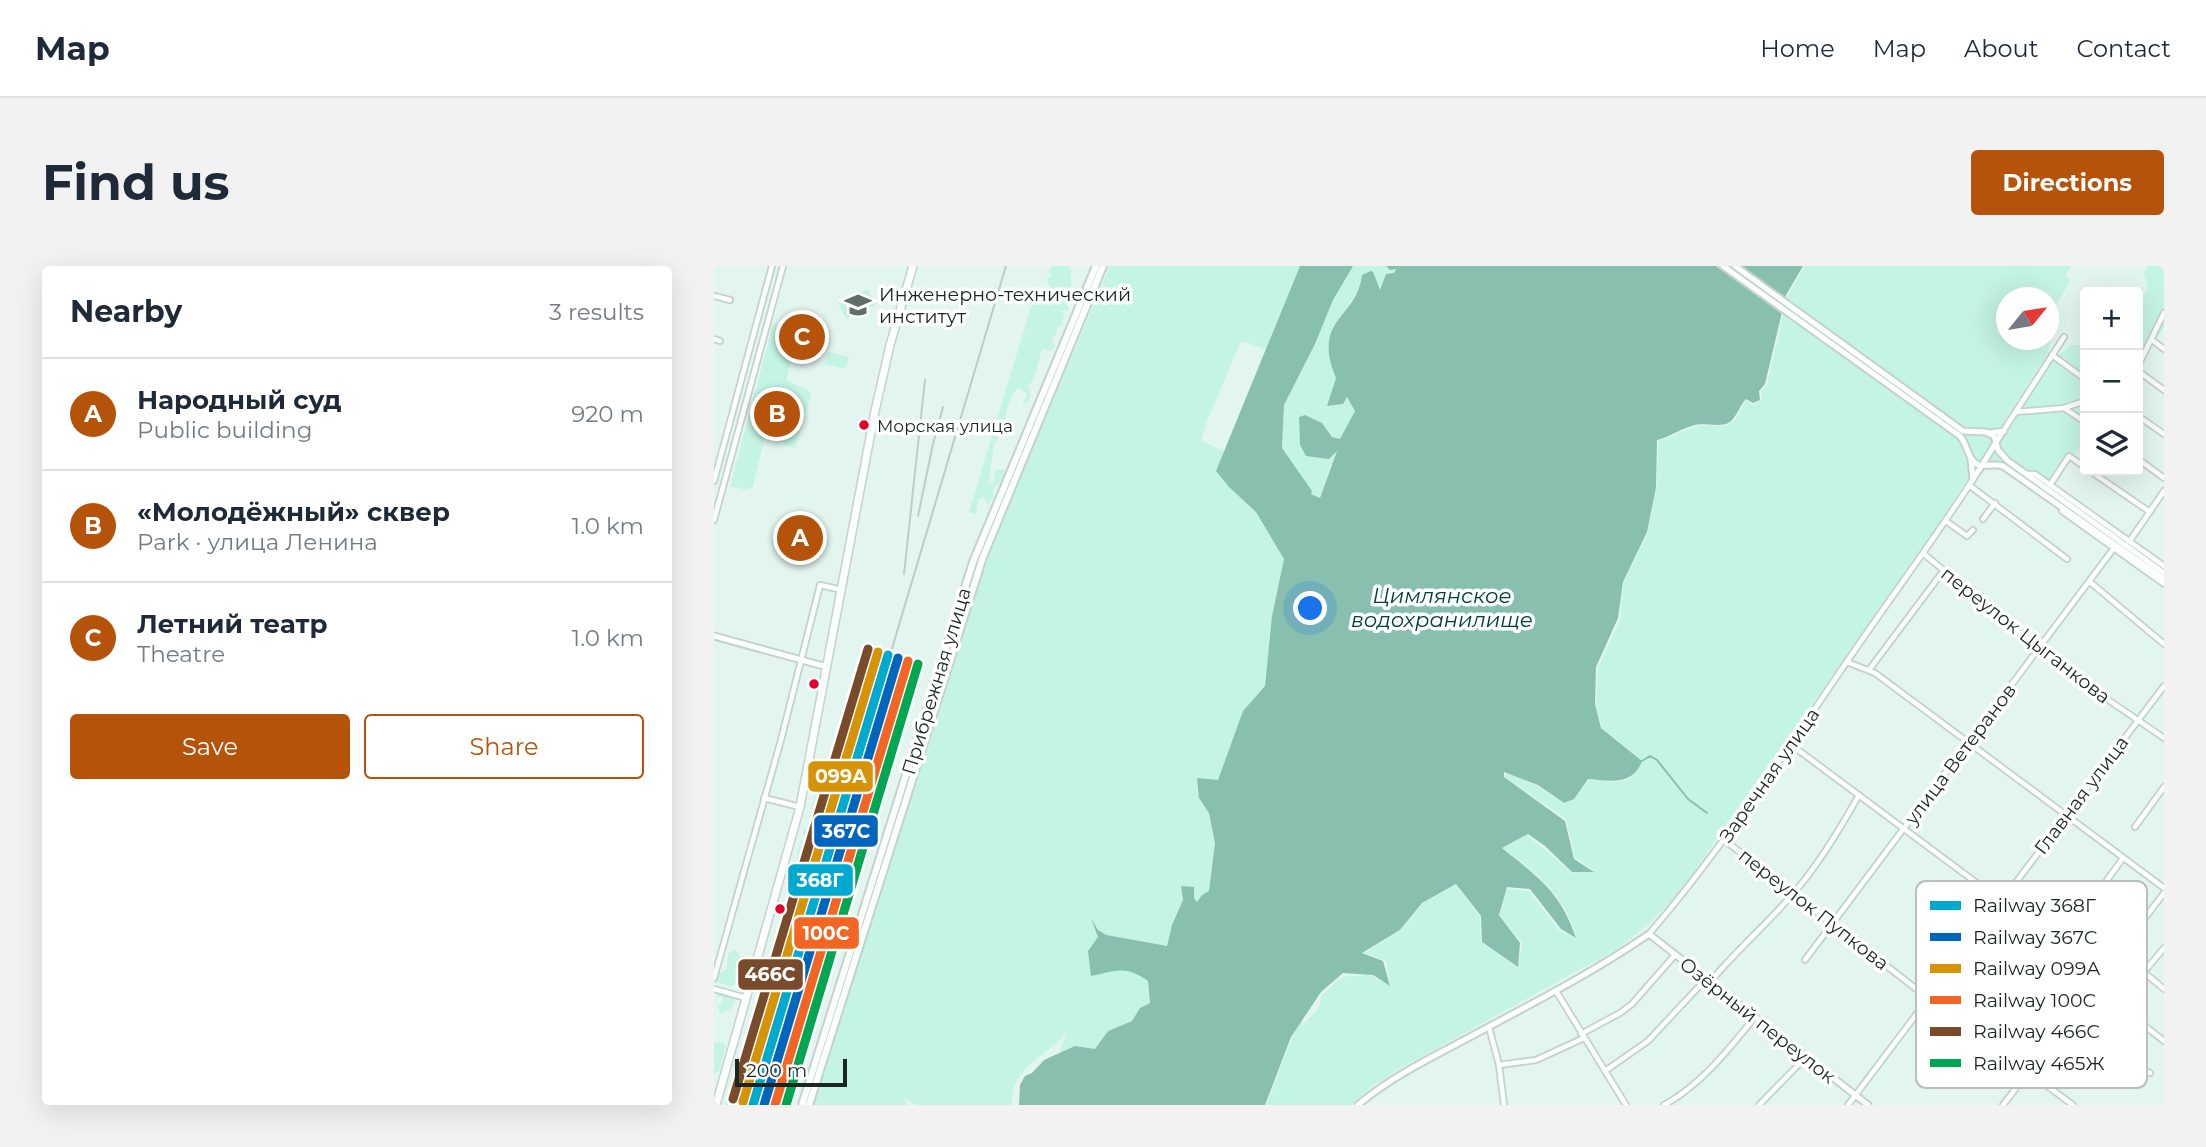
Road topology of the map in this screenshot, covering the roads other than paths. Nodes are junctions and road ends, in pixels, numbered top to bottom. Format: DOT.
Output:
graph roads {
  1 [pos="772,266"];
  2 [pos="783,266"];
  3 [pos="913,266"];
  4 [pos="1097,266"];
  5 [pos="1103,266"];
  6 [pos="1723,266"];
  7 [pos="1735,266"];
  8 [pos="714,296"];
  9 [pos="730,300"];
  10 [pos="2164,313"];
  11 [pos="2064,337"];
  12 [pos="2152,340"];
  13 [pos="2164,349"];
  14 [pos="2052,355"];
  15 [pos="1854,356"];
  16 [pos="2143,357"];
  17 [pos="2080,375"];
  18 [pos="2143,375"];
  19 [pos="2164,390"];
  20 [pos="2080,403"];
  21 [pos="2064,408"];
  22 [pos="2015,412"];
  23 [pos="2080,419"];
  24 [pos="2143,419"];
  25 [pos="730,427"];
  26 [pos="739,429"];
  27 [pos="1977,433"];
  28 [pos="1990,433"];
  29 [pos="2164,434"];
  30 [pos="2000,436"];
  31 [pos="1968,447"];
  32 [pos="1971,460"];
  33 [pos="2143,463"];
  34 [pos="2080,464"];
  35 [pos="1980,467"];
  36 [pos="2097,476"];
  37 [pos="2024,477"];
  38 [pos="2164,478"];
  39 [pos="714,481"];
  40 [pos="1971,482"];
  41 [pos="2050,485"];
  42 [pos="2164,491"];
  43 [pos="1995,503"];
  44 [pos="2150,512"];
  45 [pos="1983,519"];
  46 [pos="714,520"];
  47 [pos="1946,521"];
  48 [pos="1973,530"];
  49 [pos="2129,542"];
  50 [pos="2114,548"];
  51 [pos="1924,554"];
  52 [pos="2067,559"];
  53 [pos="2164,566"];
  54 [pos="1944,570"];
  55 [pos="2164,573"];
  56 [pos="2090,582"];
  57 [pos="2164,582"];
  58 [pos="842,590"];
  59 [pos="714,636"];
  60 [pos="2164,644"];
  61 [pos="2039,649"];
  62 [pos="801,659"];
  63 [pos="1847,662"];
  64 [pos="827,667"];
  65 [pos="1869,670"];
  66 [pos="2164,687"];
  67 [pos="2138,720"];
  68 [pos="2164,738"];
  69 [pos="1790,744"];
  70 [pos="1968,744"];
  71 [pos="2164,787"];
  72 [pos="1859,795"];
  73 [pos="764,798"];
  74 [pos="800,807"];
  75 [pos="2066,814"];
  76 [pos="2135,827"];
  77 [pos="1903,830"];
  78 [pos="1723,839"];
  79 [pos="2123,858"];
  80 [pos="1973,881"];
  81 [pos="2016,881"];
  82 [pos="2106,881"];
  83 [pos="2164,890"];
  84 [pos="1793,894"];
  85 [pos="2147,914"];
  86 [pos="1832,924"];
  87 [pos="1649,934"];
  88 [pos="2164,948"];
  89 [pos="1675,955"];
  90 [pos="1805,960"];
  91 [pos="2147,968"];
  92 [pos="2147,976"];
  93 [pos="714,978"];
  94 [pos="1708,981"];
  95 [pos="1916,989"];
  96 [pos="2164,989"];
  97 [pos="715,991"];
  98 [pos="1556,991"];
  99 [pos="746,998"];
  100 [pos="1916,1014"];
  101 [pos="1755,1017"];
  102 [pos="1489,1027"];
  103 [pos="2147,1028"];
  104 [pos="1583,1036"];
  105 [pos="2164,1041"];
  106 [pos="1807,1056"];
  107 [pos="1499,1065"];
  108 [pos="1605,1071"];
  109 [pos="2147,1071"];
  110 [pos="2150,1073"];
  111 [pos="2016,1088"];
  112 [pos="2050,1088"];
  113 [pos="1856,1096"];
  114 [pos="716,1105"];
  115 [pos="802,1105"];
  116 [pos="809,1105"];
  117 [pos="1358,1105"];
  118 [pos="1504,1105"];
  119 [pos="1626,1105"];
  120 [pos="1664,1105"];
  121 [pos="1759,1105"];
  122 [pos="1848,1105"];
  123 [pos="1868,1105"];
  124 [pos="2003,1105"];
  125 [pos="2073,1105"];
  1 -- 25 [label="street"];
  2 -- 26 [label="street"];
  3 -- 58 [label="main road"];
  4 -- 115 [label="main road, Прибрежная улица"];
  5 -- 116 [label="main road, Прибрежная улица"];
  6 -- 15 [label="street"];
  7 -- 15 [label="street"];
  8 -- 9 [label="street"];
  10 -- 12 [label="street"];
  11 -- 14 [label="street, Заречная улица"];
  12 -- 13 [label="street"];
  12 -- 16 [label="street"];
  14 -- 17 [label="street"];
  14 -- 22 [label="street, Заречная улица"];
  15 -- 27 [label="street"];
  15 -- 31 [label="street"];
  18 -- 19 [label="street"];
  20 -- 21 [label="street"];
  21 -- 22 [label="street"];
  21 -- 23 [label="street"];
  22 -- 30 [label="street, Заречная улица"];
  24 -- 29 [label="street"];
  25 -- 26 [label="street"];
  25 -- 39 [label="street"];
  26 -- 46 [label="street"];
  27 -- 28 [label="street"];
  27 -- 31 [label="street"];
  28 -- 30 [label="street"];
  28 -- 30 [label="street"];
  30 -- 35 [label="street, Заречная улица"];
  30 -- 37 [label="street"];
  31 -- 32 [label="street"];
  32 -- 35 [label="street"];
  32 -- 40 [label="street"];
  33 -- 38 [label="street"];
  34 -- 41 [label="street"];
  35 -- 37 [label="street"];
  35 -- 40 [label="street, Заречная улица"];
  36 -- 44 [label="street"];
  37 -- 41 [label="street"];
  37 -- 50 [label="street"];
  37 -- 55 [label="street"];
  37 -- 57 [label="street"];
  40 -- 43 [label="street"];
  40 -- 47 [label="street, Заречная улица"];
  41 -- 49 [label="street"];
  42 -- 44 [label="street"];
  43 -- 45 [label="street"];
  43 -- 52 [label="street"];
  44 -- 49 [label="street"];
  47 -- 48 [label="street"];
  47 -- 51 [label="street, Заречная улица"];
  49 -- 53 [label="street"];
  50 -- 56 [label="street, улица Ветеранов"];
  50 -- 57 [label="street"];
  51 -- 54 [label="street, переулок Цыганкова"];
  51 -- 63 [label="street, Заречная улица"];
  54 -- 61 [label="street, переулок Цыганкова"];
  54 -- 65 [label="street"];
  56 -- 60 [label="street"];
  56 -- 61 [label="street, улица Ветеранов"];
  58 -- 62 [label="street"];
  58 -- 64 [label="main road"];
  59 -- 62 [label="street"];
  61 -- 67 [label="street, переулок Цыганкова"];
  61 -- 70 [label="street, улица Ветеранов"];
  62 -- 64 [label="street"];
  62 -- 73 [label="street"];
  63 -- 65 [label="street"];
  63 -- 69 [label="street, Заречная улица"];
  64 -- 74 [label="main road"];
  65 -- 70 [label="street"];
  66 -- 67 [label="street, Главная улица"];
  67 -- 68 [label="street, переулок Цыганкова"];
  67 -- 75 [label="street, Главная улица"];
  69 -- 72 [label="street"];
  69 -- 78 [label="street, Заречная улица"];
  70 -- 75 [label="street"];
  70 -- 77 [label="street, улица Ветеранов"];
  71 -- 76 [label="street"];
  72 -- 77 [label="street"];
  72 -- 84 [label="street"];
  73 -- 74 [label="street"];
  73 -- 93 [label="street"];
  74 -- 99 [label="main road"];
  75 -- 79 [label="street"];
  75 -- 81 [label="street, Главная улица"];
  77 -- 80 [label="street"];
  77 -- 86 [label="street, улица Ветеранов"];
  78 -- 84 [label="street, переулок Пупкова"];
  78 -- 87 [label="street, Заречная улица"];
  79 -- 82 [label="street"];
  79 -- 83 [label="street"];
  83 -- 85 [label="street"];
  84 -- 86 [label="street, переулок Пупкова"];
  84 -- 94 [label="street"];
  86 -- 90 [label="street, улица Ветеранов"];
  86 -- 95 [label="street, переулок Пупкова"];
  87 -- 89 [label="street, Озёрный переулок"];
  87 -- 98 [label="street, Заречная улица"];
  88 -- 91 [label="street"];
  89 -- 94 [label="street, Озёрный переулок"];
  89 -- 104 [label="street"];
  92 -- 96 [label="street"];
  94 -- 101 [label="street, Озёрный переулок"];
  94 -- 108 [label="street"];
  97 -- 99 [label="street"];
  98 -- 102 [label="street, Заречная улица"];
  98 -- 104 [label="street"];
  99 -- 114 [label="main road"];
  100 -- 113 [label="street, Главная улица"];
  101 -- 106 [label="street, Озёрный переулок"];
  101 -- 120 [label="street"];
  102 -- 107 [label="street"];
  102 -- 117 [label="street, Заречная улица"];
  103 -- 105 [label="street"];
  104 -- 107 [label="street"];
  104 -- 108 [label="street"];
  106 -- 113 [label="street, Озёрный переулок"];
  106 -- 121 [label="street"];
  107 -- 118 [label="street"];
  108 -- 119 [label="street"];
  109 -- 110 [label="street"];
  111 -- 124 [label="street"];
  112 -- 125 [label="street, переулок Пупкова"];
  113 -- 122 [label="street, Главная улица"];
  113 -- 123 [label="street, Озёрный переулок"];
}
